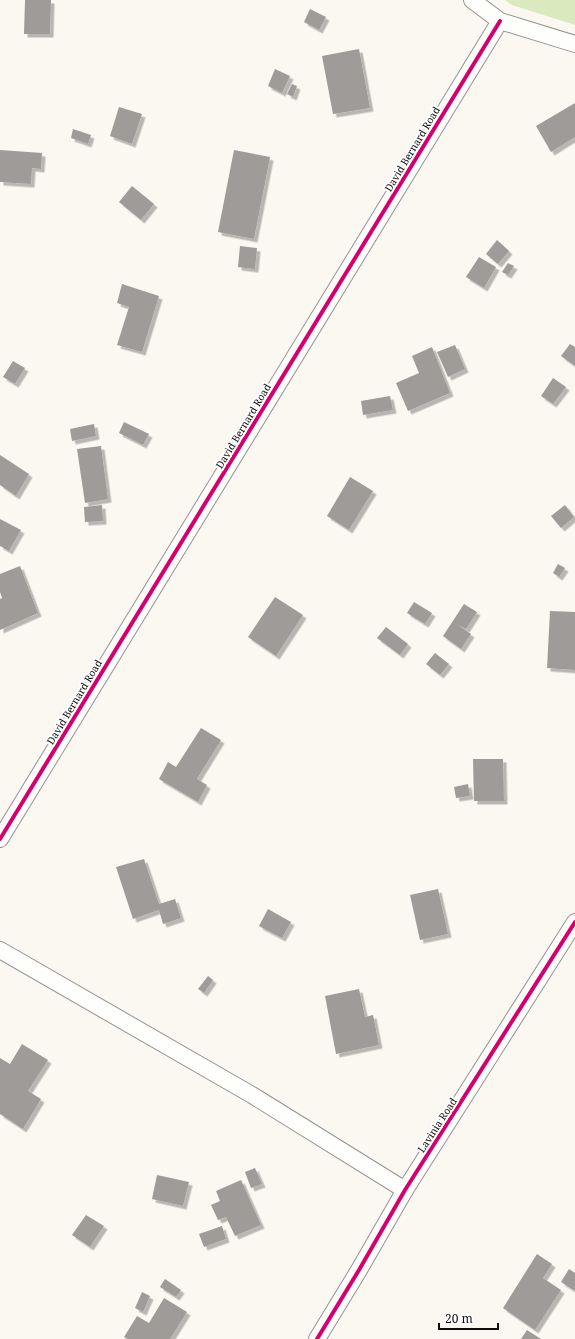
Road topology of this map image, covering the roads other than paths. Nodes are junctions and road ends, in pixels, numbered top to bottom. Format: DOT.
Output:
graph roads {
  1 [pos="472,0"];
  2 [pos="500,21"];
  3 [pos="575,44"];
  4 [pos="0,839"];
  5 [pos="575,922"];
  6 [pos="0,950"];
  7 [pos="405,1190"];
  8 [pos="317,1339"];
  1 -- 2 [label="street"];
  2 -- 3 [label="street"];
  2 -- 4 [label="street, David Bernard Road"];
  5 -- 7 [label="street, Lavinia Road"];
  6 -- 7 [label="street"];
  7 -- 8 [label="street, Lavinia Road"];
}
